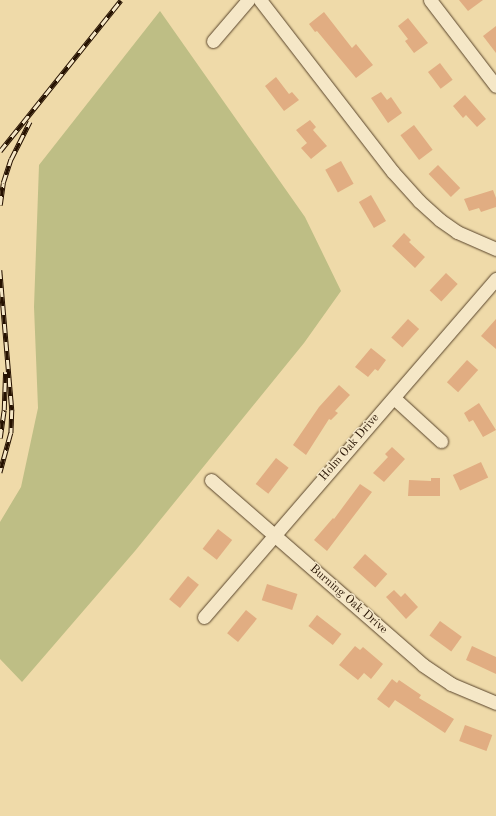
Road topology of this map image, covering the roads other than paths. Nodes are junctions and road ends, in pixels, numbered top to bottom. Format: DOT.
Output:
graph roads {
  1 [pos="248,0"];
  2 [pos="260,0"];
  3 [pos="430,0"];
  4 [pos="213,41"];
  5 [pos="496,86"];
  6 [pos="496,249"];
  7 [pos="496,279"];
  8 [pos="394,398"];
  9 [pos="441,441"];
  10 [pos="211,480"];
  11 [pos="274,537"];
  12 [pos="204,618"];
  13 [pos="496,703"];
  1 -- 4 [label="street"];
  2 -- 6 [label="street"];
  3 -- 5 [label="street"];
  7 -- 8 [label="street, Holm Oak Drive"];
  8 -- 9 [label="street"];
  8 -- 11 [label="street, Holm Oak Drive"];
  10 -- 11 [label="street, Burning Oak Drive"];
  11 -- 12 [label="street, Holm Oak Drive"];
  11 -- 13 [label="street, Burning Oak Drive"];
}
